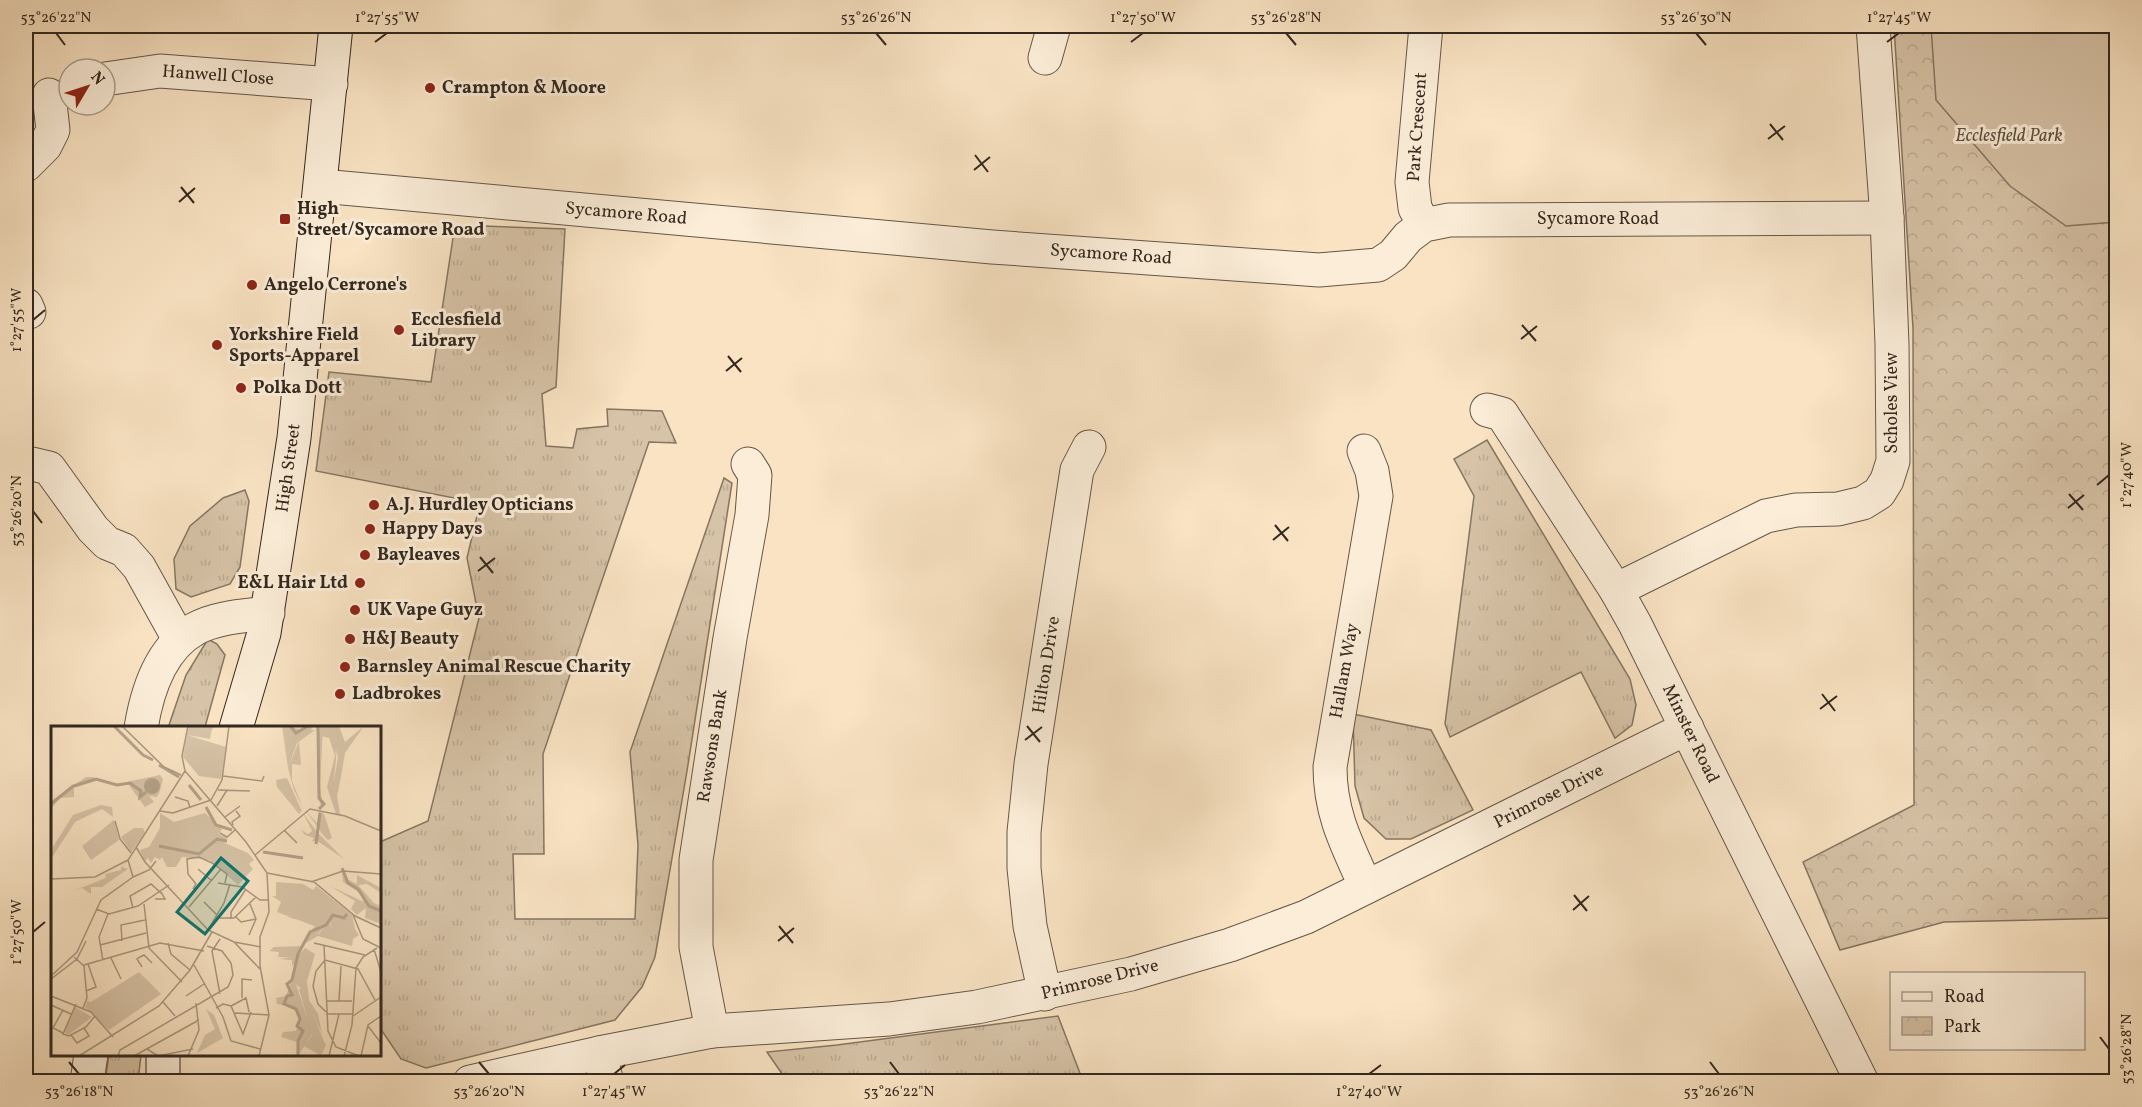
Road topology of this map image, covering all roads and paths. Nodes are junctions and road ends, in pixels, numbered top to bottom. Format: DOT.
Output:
graph roads {
  1 [pos="336,26"];
  2 [pos="1054,26"];
  3 [pos="1426,26"];
  4 [pos="1873,26"];
  5 [pos="1045,58"];
  6 [pos="117,77"];
  7 [pos="331,84"];
  8 [pos="48,96"];
  9 [pos="26,165"];
  10 [pos="321,186"];
  11 [pos="1887,218"];
  12 [pos="1424,225"];
  13 [pos="1487,410"];
  14 [pos="1089,447"];
  15 [pos="1364,452"];
  16 [pos="748,464"];
  17 [pos="26,465"];
  18 [pos="1616,590"];
  19 [pos="268,613"];
  20 [pos="179,639"];
  21 [pos="141,726"];
  22 [pos="237,726"];
  23 [pos="1687,728"];
  24 [pos="1366,887"];
  25 [pos="1045,994"];
  26 [pos="712,1031"];
  27 [pos="91,1056"];
  28 [pos="163,1056"];
  29 [pos="603,1067"];
  30 [pos="87,1082"];
  31 [pos="163,1082"];
  32 [pos="470,1082"];
  33 [pos="1862,1082"];
  1 -- 7 [label="street, High Street"];
  2 -- 5 [label="street"];
  3 -- 12 [label="street, Park Crescent"];
  4 -- 11 [label="street, Scholes View"];
  6 -- 7 [label="street, Hanwell Close"];
  7 -- 10 [label="street, High Street"];
  8 -- 9 [label="street"];
  10 -- 12 [label="street, Sycamore Road"];
  10 -- 19 [label="street, High Street"];
  11 -- 12 [label="street, Sycamore Road"];
  11 -- 18 [label="street, Scholes View"];
  13 -- 18 [label="street, Minster Road"];
  14 -- 25 [label="street, Hilton Drive"];
  15 -- 24 [label="street, Hallam Way"];
  16 -- 26 [label="street, Rawsons Bank"];
  17 -- 20 [label="street"];
  18 -- 23 [label="street, Minster Road"];
  19 -- 20 [label="street"];
  19 -- 22 [label="street, High Street"];
  20 -- 21 [label="street"];
  23 -- 24 [label="street, Primrose Drive"];
  23 -- 33 [label="street, Minster Road"];
  24 -- 25 [label="street, Primrose Drive"];
  25 -- 26 [label="street, Primrose Drive"];
  26 -- 29 [label="street, Primrose Drive"];
  27 -- 30 [label="street"];
  28 -- 31 [label="street"];
  29 -- 32 [label="street, Primrose Drive"];
}
